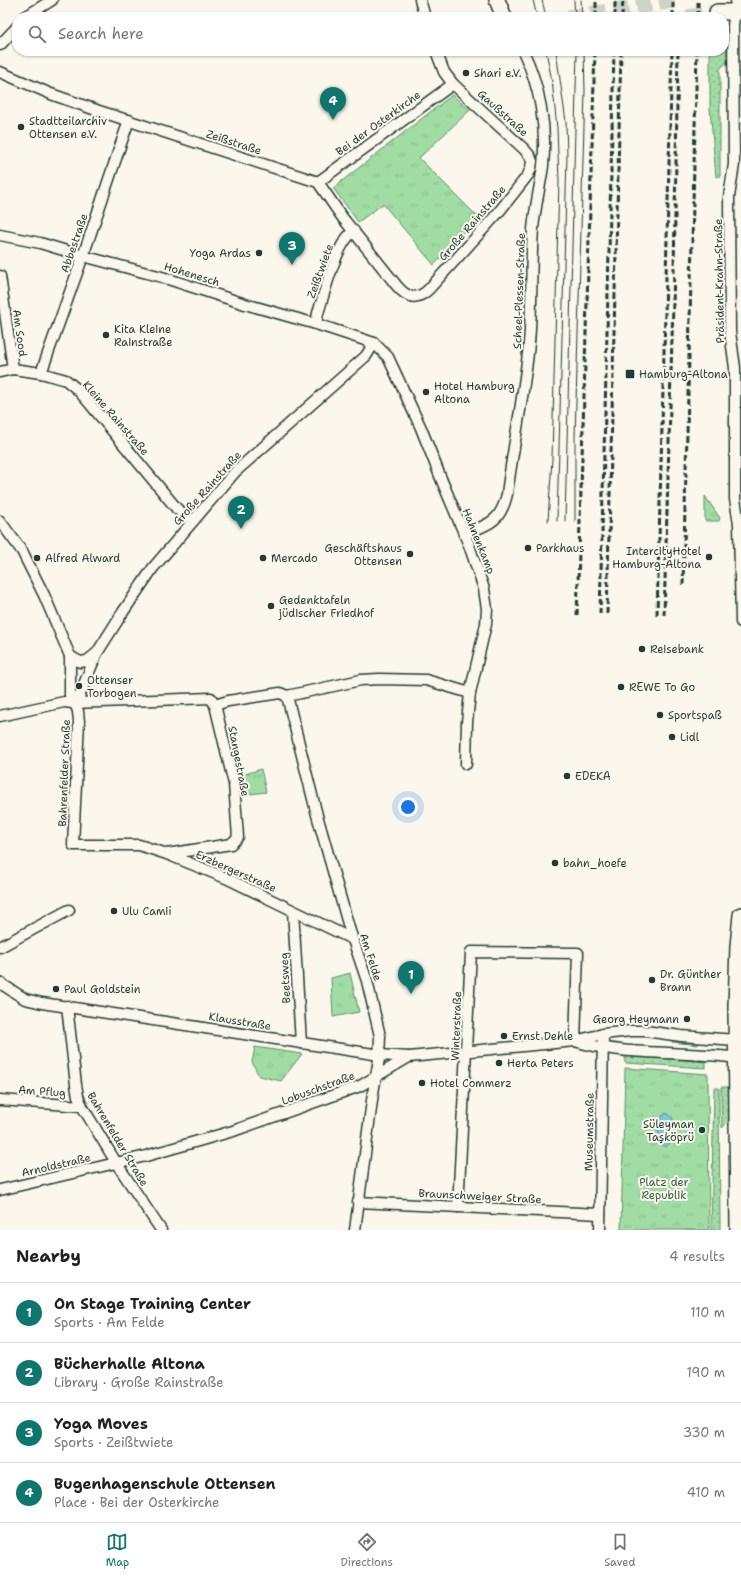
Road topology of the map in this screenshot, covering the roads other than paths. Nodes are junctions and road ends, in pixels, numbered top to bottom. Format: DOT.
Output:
graph roads {
  1 [pos="52,0"];
  2 [pos="420,0"];
  3 [pos="497,0"];
  4 [pos="737,8"];
  5 [pos="33,12"];
  6 [pos="424,12"];
  7 [pos="503,12"];
  8 [pos="717,12"];
  9 [pos="12,32"];
  10 [pos="0,45"];
  11 [pos="438,56"];
  12 [pos="525,56"];
  13 [pos="0,72"];
  14 [pos="452,84"];
  15 [pos="129,120"];
  16 [pos="528,154"];
  17 [pos="737,171"];
  18 [pos="318,182"];
  19 [pos="354,231"];
  20 [pos="0,235"];
  21 [pos="83,256"];
  22 [pos="0,276"];
  23 [pos="316,324"];
  24 [pos="374,343"];
  25 [pos="13,369"];
  26 [pos="0,372"];
  27 [pos="41,373"];
  28 [pos="0,521"];
  29 [pos="193,521"];
  30 [pos="464,534"];
  31 [pos="741,622"];
  32 [pos="97,653"];
  33 [pos="70,656"];
  34 [pos="470,693"];
  35 [pos="287,696"];
  36 [pos="73,703"];
  37 [pos="215,704"];
  38 [pos="0,716"];
  39 [pos="466,764"];
  40 [pos="231,844"];
  41 [pos="167,854"];
  42 [pos="69,910"];
  43 [pos="293,910"];
  44 [pos="741,915"];
  45 [pos="352,940"];
  46 [pos="0,947"];
  47 [pos="0,983"];
  48 [pos="67,1006"];
  49 [pos="603,1034"];
  50 [pos="739,1040"];
  51 [pos="575,1041"];
  52 [pos="301,1043"];
  53 [pos="602,1048"];
  54 [pos="467,1051"];
  55 [pos="380,1055"];
  56 [pos="409,1057"];
  57 [pos="739,1059"];
  58 [pos="376,1076"];
  59 [pos="0,1100"];
  60 [pos="82,1106"];
  61 [pos="116,1164"];
  62 [pos="0,1190"];
  63 [pos="358,1202"];
  64 [pos="458,1207"];
  65 [pos="600,1214"];
  66 [pos="161,1230"];
  67 [pos="354,1230"];
  68 [pos="600,1230"];
  69 [pos="738,1230"];
  1 -- 5 [label="street"];
  2 -- 6 [label="street"];
  3 -- 7 [label="main road"];
  4 -- 8 [label="main road"];
  4 -- 17 [label="street, Präsident-Krahn-Straße"];
  9 -- 10 [label="street"];
  11 -- 14 [label="street, Gaußstraße"];
  12 -- 30 [label="street, Scheel-Plessen-Straße"];
  13 -- 15 [label="street, Zeißstraße"];
  14 -- 16 [label="street, Gaußstraße"];
  14 -- 18 [label="street, Bei der Osterkirche"];
  15 -- 18 [label="street, Zeißstraße"];
  15 -- 21 [label="street, Abbestraße"];
  16 -- 19 [label="street, Große Rainstraße"];
  17 -- 31 [label="street, Präsident-Krahn-Straße"];
  18 -- 19 [label="street"];
  19 -- 23 [label="street, Zeißtwiete"];
  20 -- 21 [label="street, Hohenesch"];
  21 -- 23 [label="street, Hohenesch"];
  21 -- 27 [label="street, Abbestraße"];
  22 -- 25 [label="street, Am Sood"];
  23 -- 24 [label="street, Hohenesch"];
  24 -- 29 [label="street, Große Rainstraße"];
  24 -- 30 [label="street, Hahnenkamp"];
  25 -- 26 [label="street, Kleine Rainstraße"];
  25 -- 27 [label="street, Kleine Rainstraße"];
  27 -- 29 [label="street, Kleine Rainstraße"];
  28 -- 33 [label="street, Bahrenfelder Straße"];
  29 -- 32 [label="street, Große Rainstraße"];
  30 -- 34 [label="street, Hahnenkamp"];
  32 -- 33 [label="street, Große Rainstraße"];
  32 -- 36 [label="street, Große Rainstraße"];
  33 -- 36 [label="street, Bahrenfelder Straße"];
  34 -- 35 [label="street"];
  34 -- 39 [label="street, Hahnenkamp"];
  35 -- 37 [label="street"];
  35 -- 45 [label="street, Am Felde"];
  36 -- 37 [label="street"];
  36 -- 38 [label="street"];
  36 -- 41 [label="street, Bahrenfelder Straße"];
  37 -- 40 [label="street, Stangestraße"];
  40 -- 41 [label="street, Erzbergerstraße"];
  41 -- 43 [label="street, Erzbergerstraße"];
  42 -- 46 [label="street"];
  43 -- 45 [label="street, Erzbergerstraße"];
  43 -- 52 [label="street, Beetsweg"];
  44 -- 50 [label="main road"];
  45 -- 55 [label="street, Am Felde"];
  47 -- 48 [label="street, Klausstraße"];
  48 -- 52 [label="street, Klausstraße"];
  48 -- 60 [label="street, Bahrenfelder Straße"];
  49 -- 50 [label="street"];
  49 -- 51 [label="street"];
  49 -- 53 [label="street, Museumstraße"];
  50 -- 57 [label="main road"];
  51 -- 53 [label="street"];
  51 -- 54 [label="street, Lobuschstraße"];
  51 -- 54 [label="street, Winterstraße"];
  52 -- 55 [label="street, Klausstraße"];
  53 -- 57 [label="street"];
  53 -- 65 [label="street, Museumstraße"];
  54 -- 56 [label="street, Lobuschstraße"];
  54 -- 64 [label="street, Winterstraße"];
  55 -- 56 [label="street, Klausstraße"];
  55 -- 58 [label="street, Am Felde"];
  56 -- 58 [label="street, Lobuschstraße"];
  57 -- 69 [label="main road"];
  58 -- 61 [label="street, Lobuschstraße"];
  58 -- 63 [label="street, Am Felde"];
  59 -- 60 [label="street, Am Pflug"];
  60 -- 61 [label="street, Bahrenfelder Straße"];
  61 -- 62 [label="street, Arnoldstraße"];
  61 -- 66 [label="street, Bahrenfelder Straße"];
  63 -- 64 [label="street, Braunschweiger Straße"];
  63 -- 67 [label="street, Am Felde"];
  64 -- 65 [label="street, Braunschweiger Straße"];
  65 -- 68 [label="street, Museumstraße"];
}
